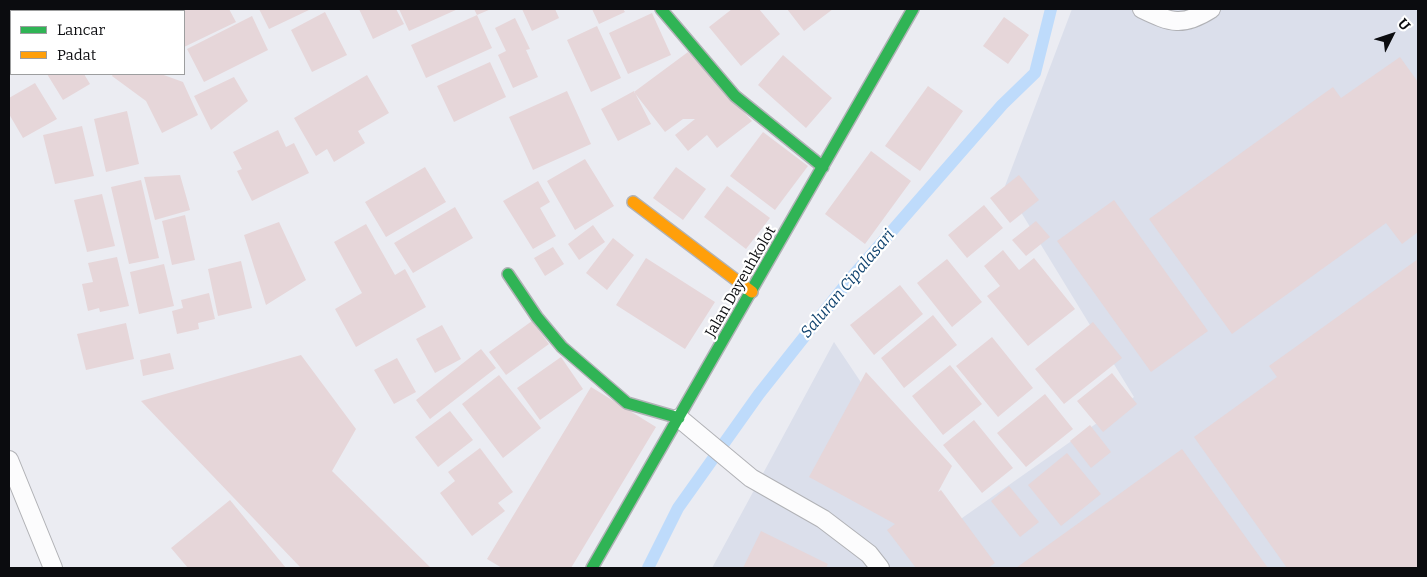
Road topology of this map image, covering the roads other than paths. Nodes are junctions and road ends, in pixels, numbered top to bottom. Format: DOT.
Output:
graph roads {
  1 [pos="661,9"];
  2 [pos="913,9"];
  3 [pos="1142,9"];
  4 [pos="1211,9"];
  5 [pos="823,167"];
  6 [pos="633,202"];
  7 [pos="508,274"];
  8 [pos="752,292"];
  9 [pos="679,418"];
  10 [pos="9,460"];
  11 [pos="53,568"];
  12 [pos="592,568"];
  13 [pos="880,568"];
  1 -- 5 [label="main road"];
  2 -- 5 [label="main road, Jalan Dayeuhkolot"];
  3 -- 4 [label="lane"];
  5 -- 8 [label="main road, Jalan Dayeuhkolot"];
  6 -- 8 [label="main road"];
  7 -- 9 [label="main road"];
  8 -- 9 [label="main road, Jalan Dayeuhkolot"];
  9 -- 12 [label="main road, Jalan Dayeuhkolot"];
  9 -- 13 [label="lane"];
  10 -- 11 [label="lane"];
}
